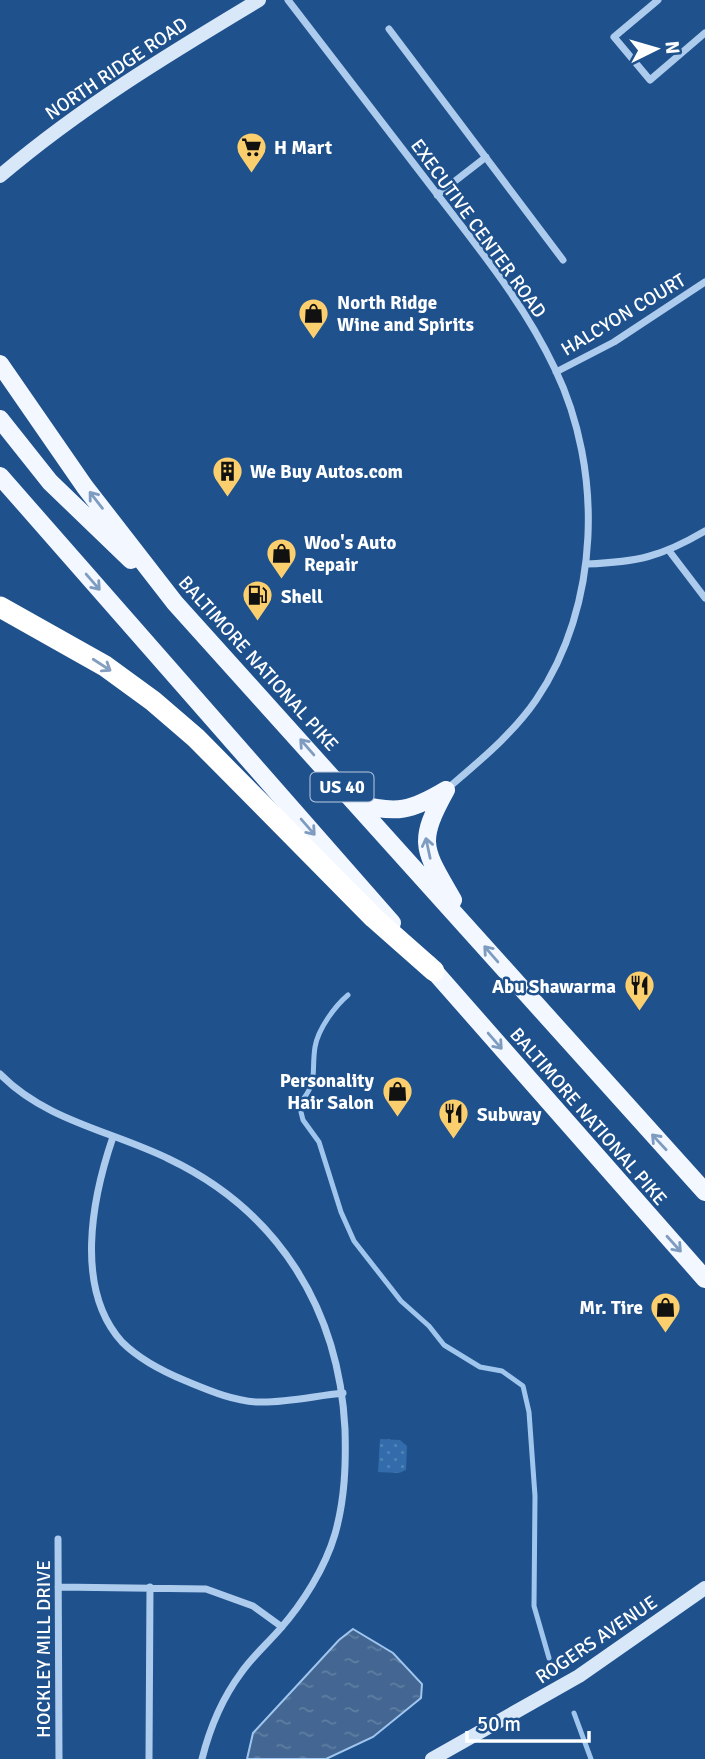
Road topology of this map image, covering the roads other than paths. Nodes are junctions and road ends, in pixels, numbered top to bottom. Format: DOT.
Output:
graph roads {
  1 [pos="259,0"];
  2 [pos="288,0"];
  3 [pos="658,0"];
  4 [pos="389,29"];
  5 [pos="705,33"];
  6 [pos="485,157"];
  7 [pos="0,176"];
  8 [pos="437,195"];
  9 [pos="563,260"];
  10 [pos="705,282"];
  11 [pos="0,364"];
  12 [pos="556,372"];
  13 [pos="0,419"];
  14 [pos="0,476"];
  15 [pos="705,531"];
  16 [pos="670,552"];
  17 [pos="587,564"];
  18 [pos="705,598"];
  19 [pos="175,603"];
  20 [pos="0,607"];
  21 [pos="446,790"];
  22 [pos="356,804"];
  23 [pos="470,930"];
  24 [pos="434,971"];
  25 [pos="0,1074"];
  26 [pos="113,1137"];
  27 [pos="705,1192"];
  28 [pos="705,1279"];
  29 [pos="342,1393"];
  30 [pos="58,1538"];
  31 [pos="58,1587"];
  32 [pos="150,1587"];
  33 [pos="705,1587"];
  34 [pos="282,1627"];
  35 [pos="59,1759"];
  36 [pos="149,1759"];
  37 [pos="202,1759"];
  38 [pos="432,1759"];
  1 -- 7 [label="main road, NORTH RIDGE ROAD"];
  2 -- 8 [label="street, EXECUTIVE CENTER ROAD"];
  3 -- 5 [label="street"];
  4 -- 6 [label="street"];
  6 -- 8 [label="street"];
  6 -- 9 [label="street"];
  8 -- 12 [label="street, EXECUTIVE CENTER ROAD"];
  10 -- 12 [label="street, HALCYON COURT"];
  19 -- 11 [label="main road, BALTIMORE NATIONAL PIKE / US 40, one-way"];
  12 -- 17 [label="street, EXECUTIVE CENTER ROAD"];
  13 -- 19 [label="main road"];
  14 -- 24 [label="main road, BALTIMORE NATIONAL PIKE / US 40, one-way"];
  15 -- 16 [label="street"];
  16 -- 17 [label="street"];
  16 -- 18 [label="street"];
  17 -- 21 [label="street, EXECUTIVE CENTER ROAD"];
  22 -- 19 [label="main road, BALTIMORE NATIONAL PIKE / US 40, one-way"];
  20 -- 24 [label="highway, one-way"];
  21 -- 22 [label="main road"];
  23 -- 21 [label="main road, one-way"];
  22 -- 23 [label="main road, BALTIMORE NATIONAL PIKE / US 40"];
  27 -- 23 [label="main road, BALTIMORE NATIONAL PIKE / US 40, one-way"];
  24 -- 28 [label="main road, BALTIMORE NATIONAL PIKE / US 40, one-way"];
  25 -- 26 [label="street"];
  26 -- 29 [label="street"];
  26 -- 29 [label="street"];
  29 -- 34 [label="street"];
  30 -- 31 [label="street, HOCKLEY MILL DRIVE"];
  31 -- 32 [label="street"];
  31 -- 35 [label="street, HOCKLEY MILL DRIVE"];
  32 -- 34 [label="street"];
  32 -- 36 [label="street"];
  33 -- 38 [label="main road, ROGERS AVENUE"];
  34 -- 37 [label="street"];
}
